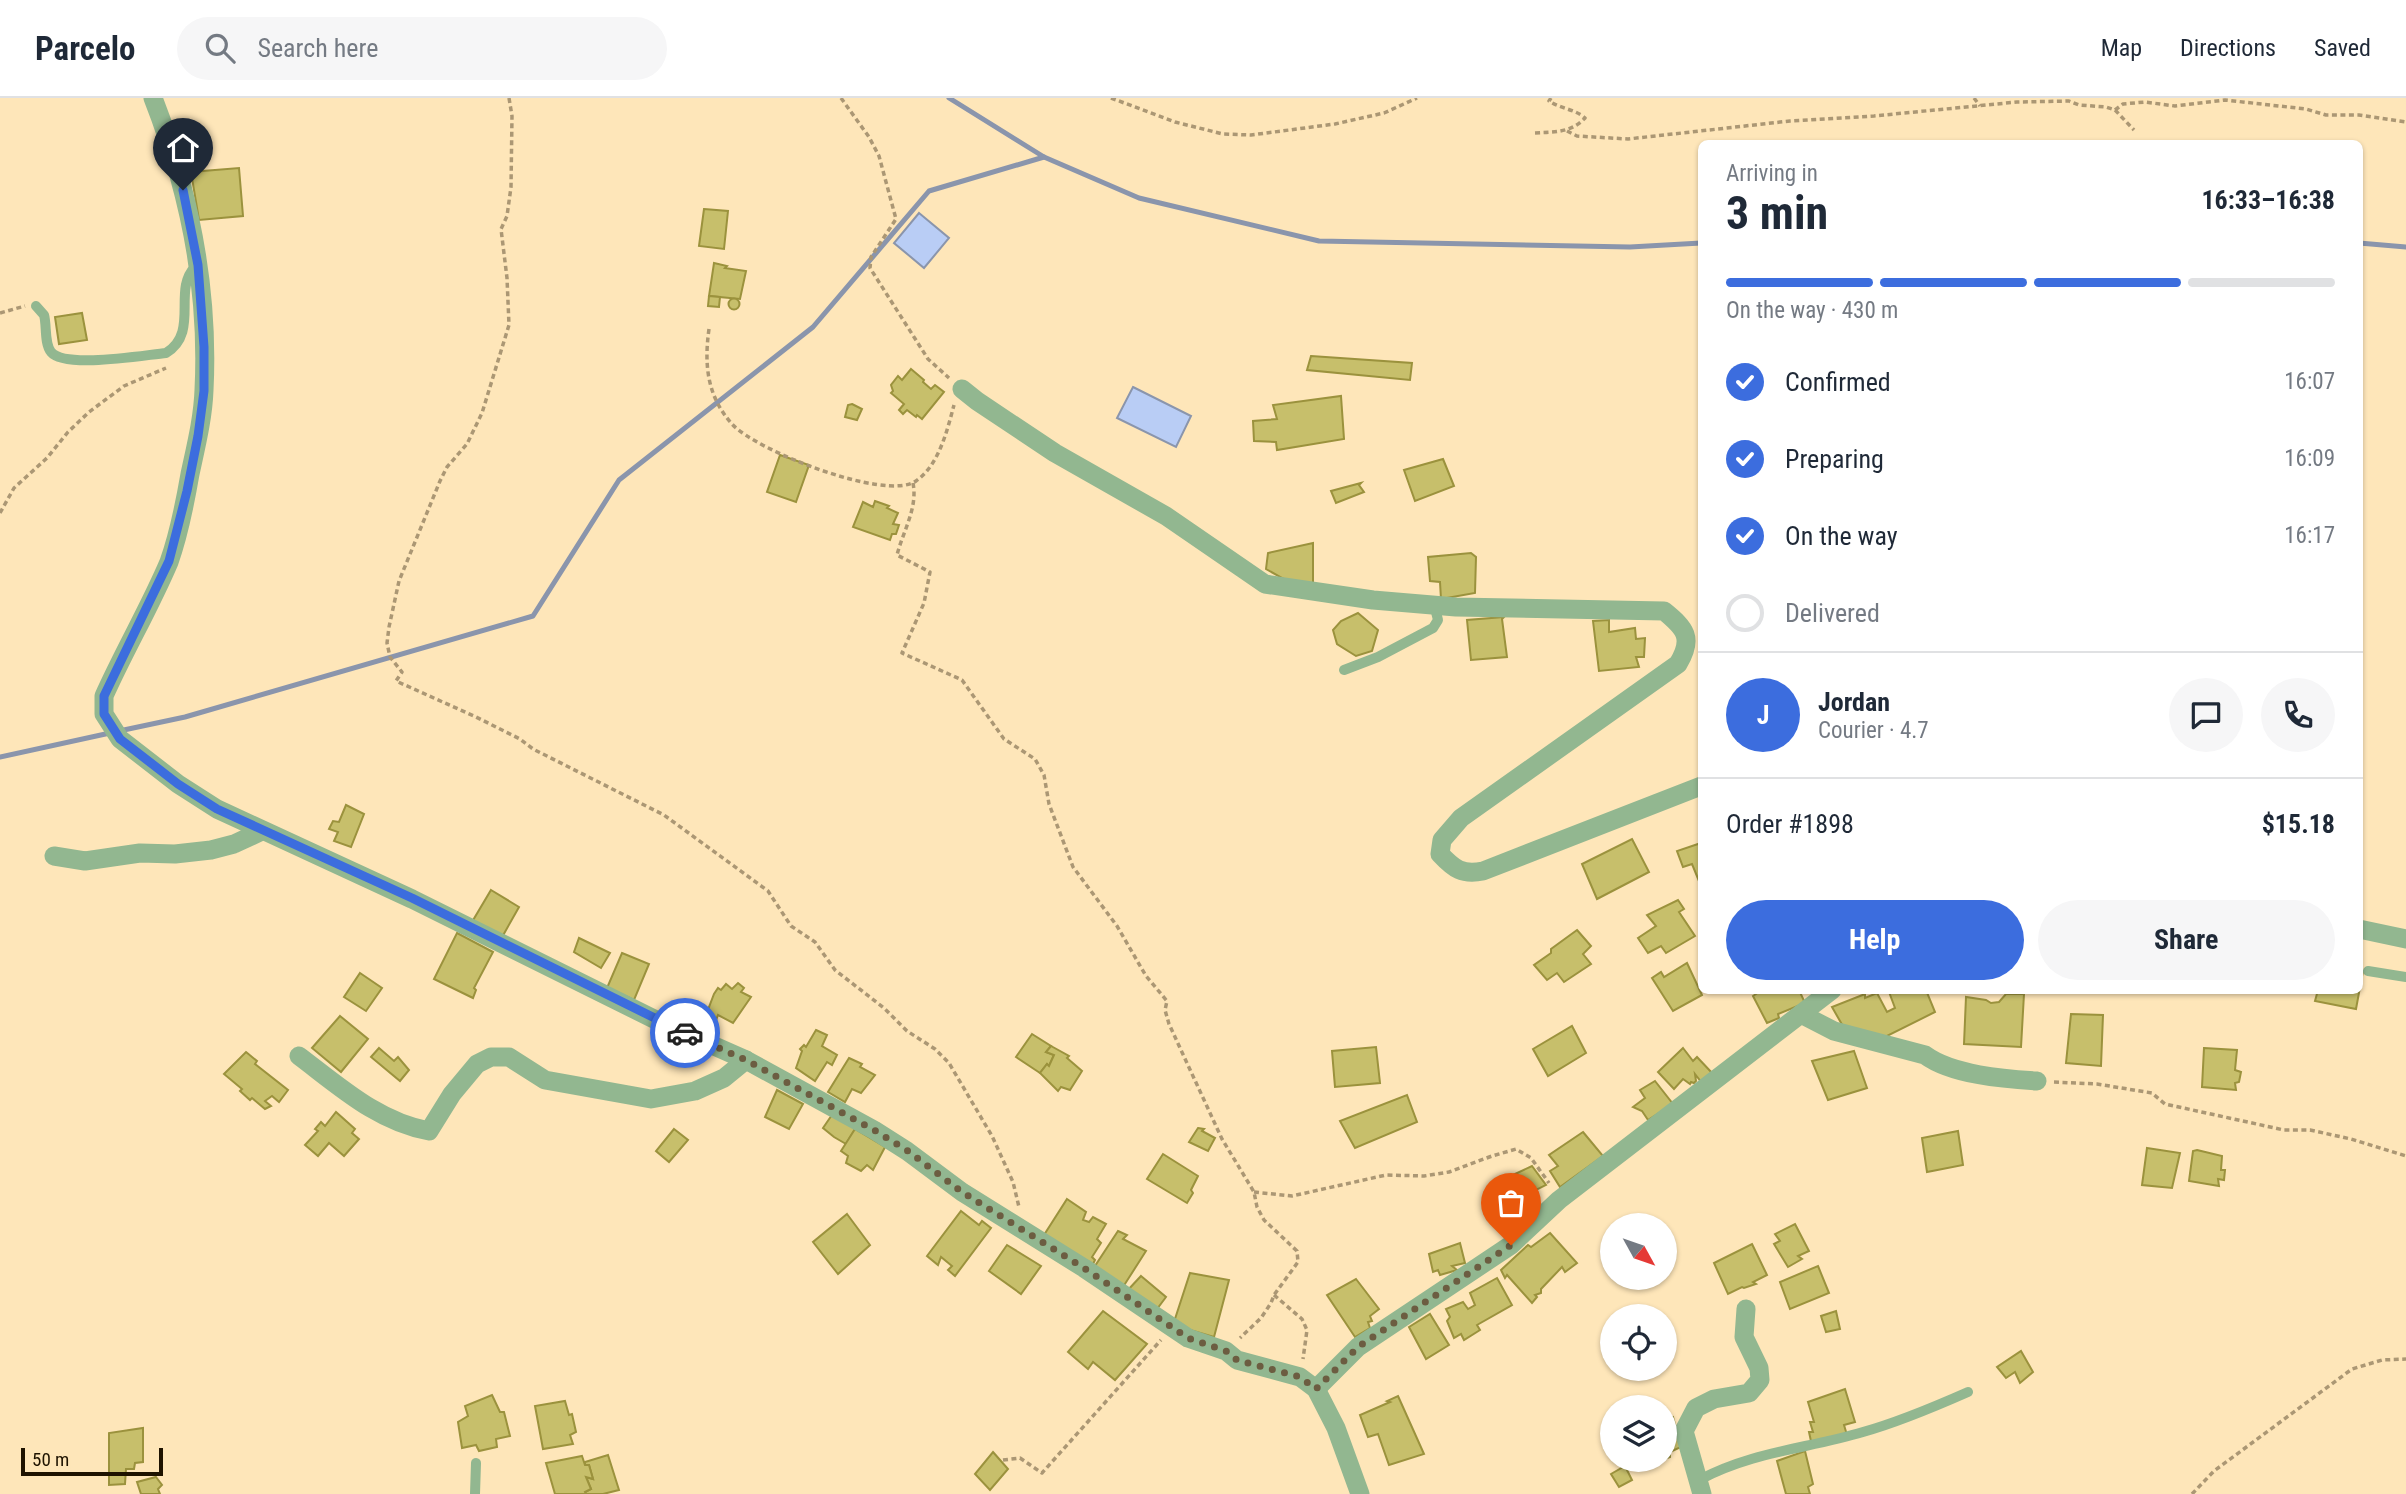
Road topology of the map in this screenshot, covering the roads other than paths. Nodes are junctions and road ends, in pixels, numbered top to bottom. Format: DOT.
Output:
graph roads {
  1 [pos="153,98"];
  2 [pos="198,265"];
  3 [pos="36,306"];
  4 [pos="962,389"];
  5 [pos="1434,604"];
  6 [pos="1344,670"];
  7 [pos="1698,787"];
  8 [pos="262,831"];
  9 [pos="54,856"];
  10 [pos="2363,930"];
  11 [pos="2406,939"];
  12 [pos="2368,971"];
  13 [pos="2406,977"];
  14 [pos="1827,994"];
  15 [pos="1801,1014"];
  16 [pos="299,1056"];
  17 [pos="746,1060"];
  18 [pos="2038,1081"];
  19 [pos="1746,1309"];
  20 [pos="1311,1385"];
  21 [pos="1968,1392"];
  22 [pos="476,1463"];
  23 [pos="1701,1487"];
  24 [pos="475,1494"];
  25 [pos="1360,1494"];
  1 -- 2 [label="street"];
  2 -- 3 [label="lane"];
  2 -- 8 [label="street"];
  4 -- 5 [label="street"];
  5 -- 6 [label="lane"];
  5 -- 7 [label="street"];
  8 -- 9 [label="street"];
  8 -- 17 [label="street"];
  10 -- 11 [label="street"];
  12 -- 13 [label="lane"];
  14 -- 15 [label="street"];
  15 -- 18 [label="street"];
  15 -- 20 [label="street"];
  16 -- 17 [label="street"];
  17 -- 20 [label="street"];
  19 -- 23 [label="street"];
  20 -- 25 [label="street"];
  21 -- 23 [label="lane"];
  22 -- 24 [label="lane"];
}
